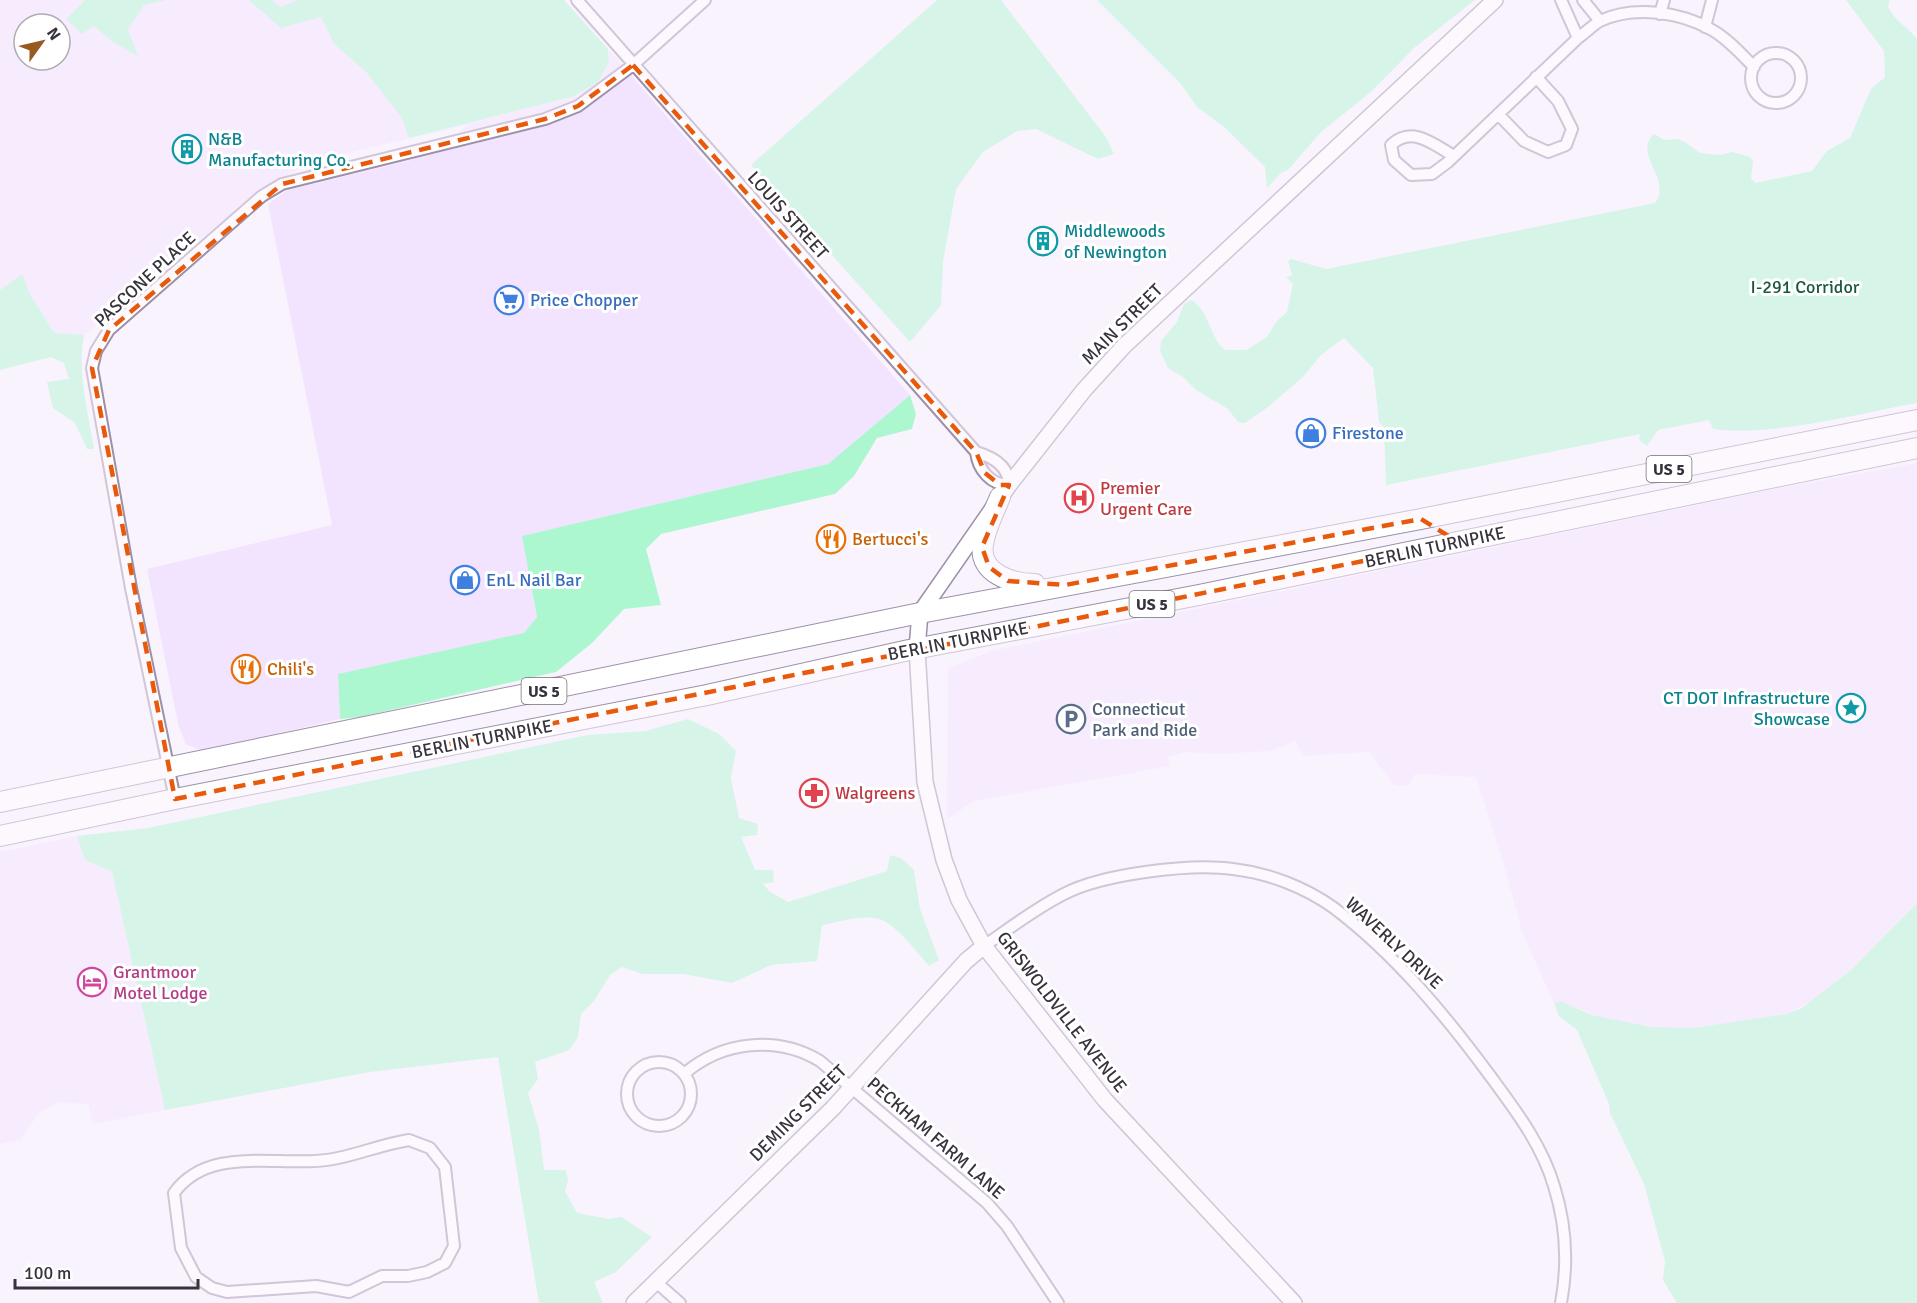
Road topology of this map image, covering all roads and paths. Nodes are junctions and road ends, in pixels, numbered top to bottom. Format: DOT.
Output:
graph roads {
  1 [pos="577,0"];
  2 [pos="705,0"];
  3 [pos="1495,0"];
  4 [pos="1561,0"];
  5 [pos="1583,0"];
  6 [pos="1664,0"];
  7 [pos="1712,0"];
  8 [pos="1660,14"];
  9 [pos="1600,21"];
  10 [pos="1705,27"];
  11 [pos="1578,38"];
  12 [pos="633,65"];
  13 [pos="1754,67"];
  14 [pos="1536,77"];
  15 [pos="1498,114"];
  16 [pos="1454,156"];
  17 [pos="1917,420"];
  18 [pos="1917,448"];
  19 [pos="976,452"];
  20 [pos="1005,491"];
  21 [pos="1421,519"];
  22 [pos="1458,542"];
  23 [pos="1065,585"];
  24 [pos="920,613"];
  25 [pos="917,649"];
  26 [pos="168,768"];
  27 [pos="175,799"];
  28 [pos="0,802"];
  29 [pos="0,836"];
  30 [pos="984,946"];
  31 [pos="684,1074"];
  32 [pos="852,1087"];
  33 [pos="656,1282"];
  34 [pos="349,1298"];
  35 [pos="634,1303"];
  36 [pos="680,1303"];
  37 [pos="1058,1303"];
  38 [pos="1294,1303"];
  39 [pos="1561,1303"];
  1 -- 12 [label="street, LOUIS STREET"];
  2 -- 12 [label="street, PASCONE PLACE"];
  3 -- 20 [label="street, MAIN STREET"];
  4 -- 11 [label="street"];
  5 -- 9 [label="street"];
  6 -- 8 [label="street"];
  7 -- 10 [label="street"];
  8 -- 9 [label="street"];
  8 -- 10 [label="street"];
  9 -- 11 [label="street"];
  10 -- 13 [label="street"];
  11 -- 14 [label="street"];
  12 -- 19 [label="street, LOUIS STREET"];
  12 -- 26 [label="street, PASCONE PLACE"];
  13 -- 13 [label="street"];
  14 -- 15 [label="street"];
  14 -- 15 [label="street"];
  15 -- 16 [label="street"];
  16 -- 16 [label="street"];
  17 -- 21 [label="highway, BERLIN TURNPIKE / US 5"];
  18 -- 22 [label="highway, BERLIN TURNPIKE / US 5"];
  19 -- 20 [label="street, LOUIS STREET"];
  19 -- 20 [label="street, LOUIS STREET"];
  20 -- 23 [label="highway"];
  20 -- 24 [label="street, MAIN STREET"];
  21 -- 22 [label="highway"];
  21 -- 23 [label="highway, BERLIN TURNPIKE / US 5"];
  22 -- 25 [label="highway, BERLIN TURNPIKE / US 5"];
  23 -- 24 [label="highway, BERLIN TURNPIKE / US 5"];
  24 -- 25 [label="street, MAIN STREET"];
  24 -- 26 [label="highway, BERLIN TURNPIKE / US 5"];
  25 -- 27 [label="highway, BERLIN TURNPIKE / US 5"];
  25 -- 30 [label="street, GRISWOLDVILLE AVENUE"];
  26 -- 27 [label="street, PASCONE PLACE"];
  26 -- 28 [label="highway, BERLIN TURNPIKE / US 5"];
  27 -- 29 [label="highway, BERLIN TURNPIKE / US 5"];
  30 -- 32 [label="street, DEMING STREET"];
  30 -- 38 [label="street, GRISWOLDVILLE AVENUE"];
  30 -- 39 [label="street, WAVERLY DRIVE"];
  31 -- 31 [label="street"];
  31 -- 32 [label="street, PECKHAM FARM LANE"];
  32 -- 33 [label="street, DEMING STREET"];
  32 -- 37 [label="street, PECKHAM FARM LANE"];
  33 -- 35 [label="street, DEMING STREET"];
  33 -- 36 [label="street"];
  34 -- 34 [label="street"];
}
